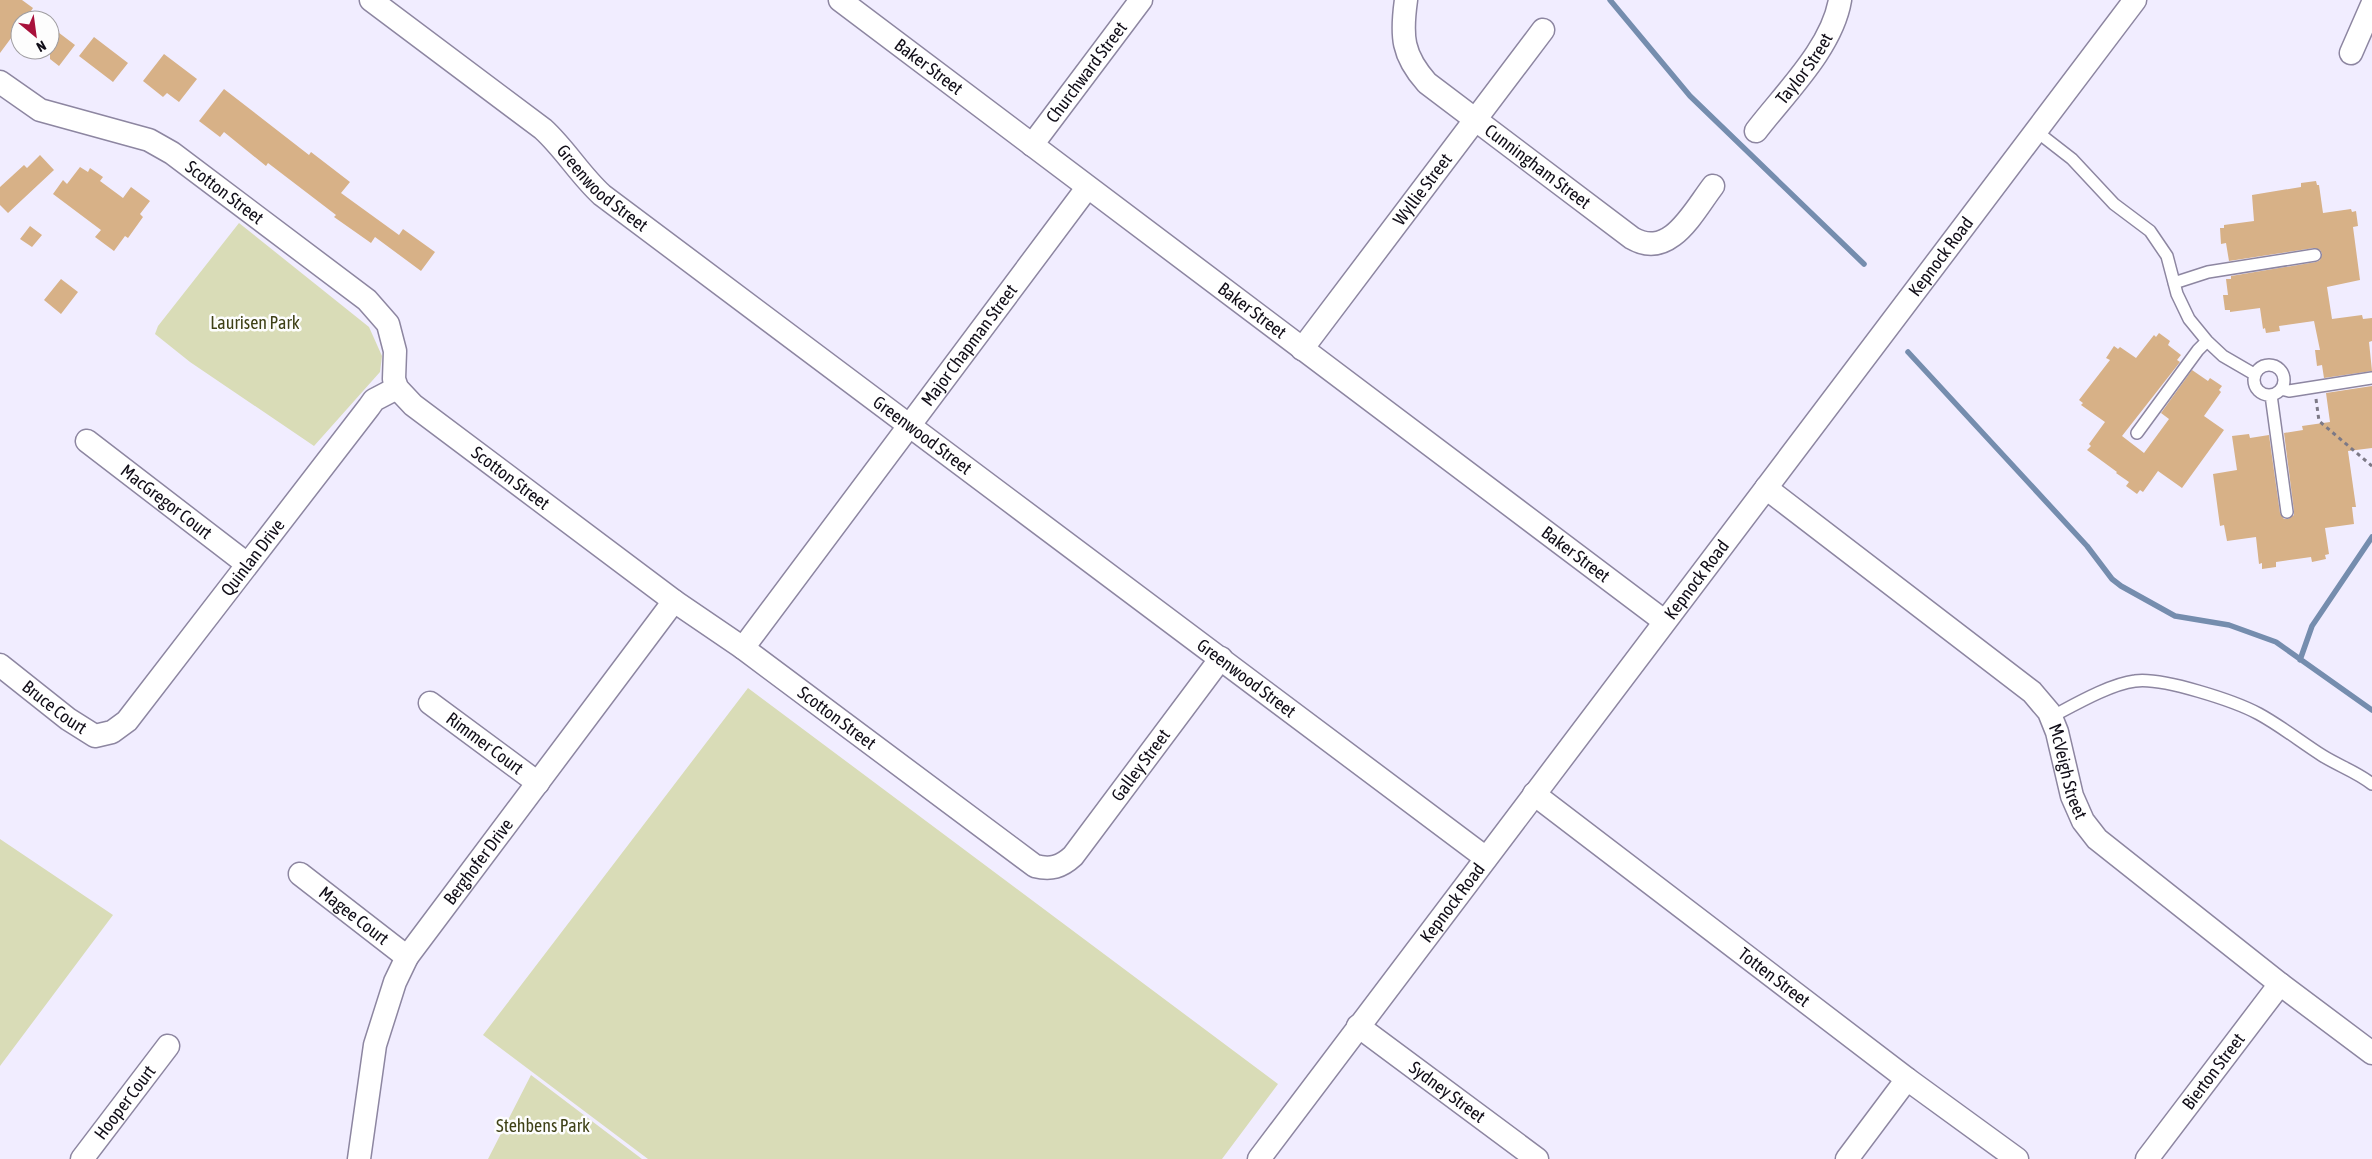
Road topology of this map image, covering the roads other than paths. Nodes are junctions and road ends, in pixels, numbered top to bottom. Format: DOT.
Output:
graph roads {
  1 [pos="371,0"];
  2 [pos="840,0"];
  3 [pos="1141,0"];
  4 [pos="1406,0"];
  5 [pos="1840,0"];
  6 [pos="2135,0"];
  7 [pos="2372,5"];
  8 [pos="1543,30"];
  9 [pos="2351,53"];
  10 [pos="0,82"];
  11 [pos="1473,120"];
  12 [pos="1756,131"];
  13 [pos="2036,131"];
  14 [pos="1032,145"];
  15 [pos="1713,186"];
  16 [pos="1087,188"];
  17 [pos="2315,255"];
  18 [pos="2174,282"];
  19 [pos="2207,341"];
  20 [pos="1302,349"];
  21 [pos="2254,374"];
  22 [pos="2372,378"];
  23 [pos="397,388"];
  24 [pos="2281,389"];
  25 [pos="2270,395"];
  26 [pos="909,426"];
  27 [pos="2137,433"];
  28 [pos="87,441"];
  29 [pos="1766,488"];
  30 [pos="2287,512"];
  31 [pos="247,564"];
  32 [pos="674,601"];
  33 [pos="1664,621"];
  34 [pos="743,648"];
  35 [pos="1220,658"];
  36 [pos="0,665"];
  37 [pos="430,703"];
  38 [pos="2051,717"];
  39 [pos="112,732"];
  40 [pos="538,783"];
  41 [pos="2372,784"];
  42 [pos="1534,794"];
  43 [pos="1486,858"];
  44 [pos="1056,868"];
  45 [pos="300,874"];
  46 [pos="407,957"];
  47 [pos="2280,984"];
  48 [pos="1358,1026"];
  49 [pos="168,1046"];
  50 [pos="2372,1053"];
  51 [pos="1907,1078"];
  52 [pos="82,1159"];
  53 [pos="359,1159"];
  54 [pos="1259,1159"];
  55 [pos="1537,1159"];
  56 [pos="1847,1159"];
  57 [pos="2017,1159"];
  58 [pos="2147,1159"];
  1 -- 26 [label="street, Greenwood Street"];
  2 -- 14 [label="street, Baker Street"];
  3 -- 14 [label="street, Churchward Street"];
  4 -- 11 [label="street, Cunningham Street"];
  5 -- 12 [label="street, Taylor Street"];
  6 -- 13 [label="street, Kepnock Road"];
  7 -- 9 [label="street"];
  8 -- 11 [label="street, Wyllie Street"];
  10 -- 23 [label="street, Scotton Street"];
  11 -- 15 [label="street, Cunningham Street"];
  11 -- 20 [label="street, Wyllie Street"];
  13 -- 18 [label="lane"];
  13 -- 29 [label="street, Kepnock Road"];
  14 -- 16 [label="street, Baker Street"];
  16 -- 20 [label="street, Baker Street"];
  16 -- 26 [label="street, Major Chapman Street"];
  17 -- 18 [label="lane"];
  18 -- 19 [label="lane"];
  19 -- 21 [label="lane"];
  19 -- 27 [label="lane"];
  20 -- 33 [label="street, Baker Street"];
  21 -- 24 [label="lane"];
  21 -- 25 [label="lane"];
  22 -- 24 [label="lane"];
  23 -- 31 [label="street, Quinlan Drive"];
  23 -- 32 [label="street, Scotton Street"];
  24 -- 25 [label="lane"];
  25 -- 30 [label="lane"];
  26 -- 34 [label="street, Major Chapman Street"];
  26 -- 35 [label="street, Greenwood Street"];
  28 -- 31 [label="street, MacGregor Court"];
  29 -- 33 [label="street, Kepnock Road"];
  29 -- 38 [label="street, McVeigh Street"];
  31 -- 39 [label="street, Quinlan Drive"];
  32 -- 34 [label="street, Scotton Street"];
  32 -- 40 [label="street, Berghofer Drive"];
  33 -- 42 [label="street, Kepnock Road"];
  34 -- 44 [label="street, Scotton Street"];
  35 -- 43 [label="street, Greenwood Street"];
  35 -- 44 [label="street, Galley Street"];
  36 -- 39 [label="street, Bruce Court"];
  37 -- 40 [label="street, Rimmer Court"];
  38 -- 41 [label="lane"];
  38 -- 47 [label="street, McVeigh Street"];
  40 -- 46 [label="street, Berghofer Drive"];
  42 -- 43 [label="street, Kepnock Road"];
  42 -- 51 [label="street, Totten Street"];
  43 -- 48 [label="street, Kepnock Road"];
  45 -- 46 [label="street, Magee Court"];
  46 -- 53 [label="street, Berghofer Drive"];
  47 -- 50 [label="street, McVeigh Street"];
  47 -- 58 [label="street, Bierton Street"];
  48 -- 54 [label="street, Kepnock Road"];
  48 -- 55 [label="street, Sydney Street"];
  49 -- 52 [label="street, Hooper Court"];
  51 -- 56 [label="street"];
  51 -- 57 [label="street, Totten Street"];
}
